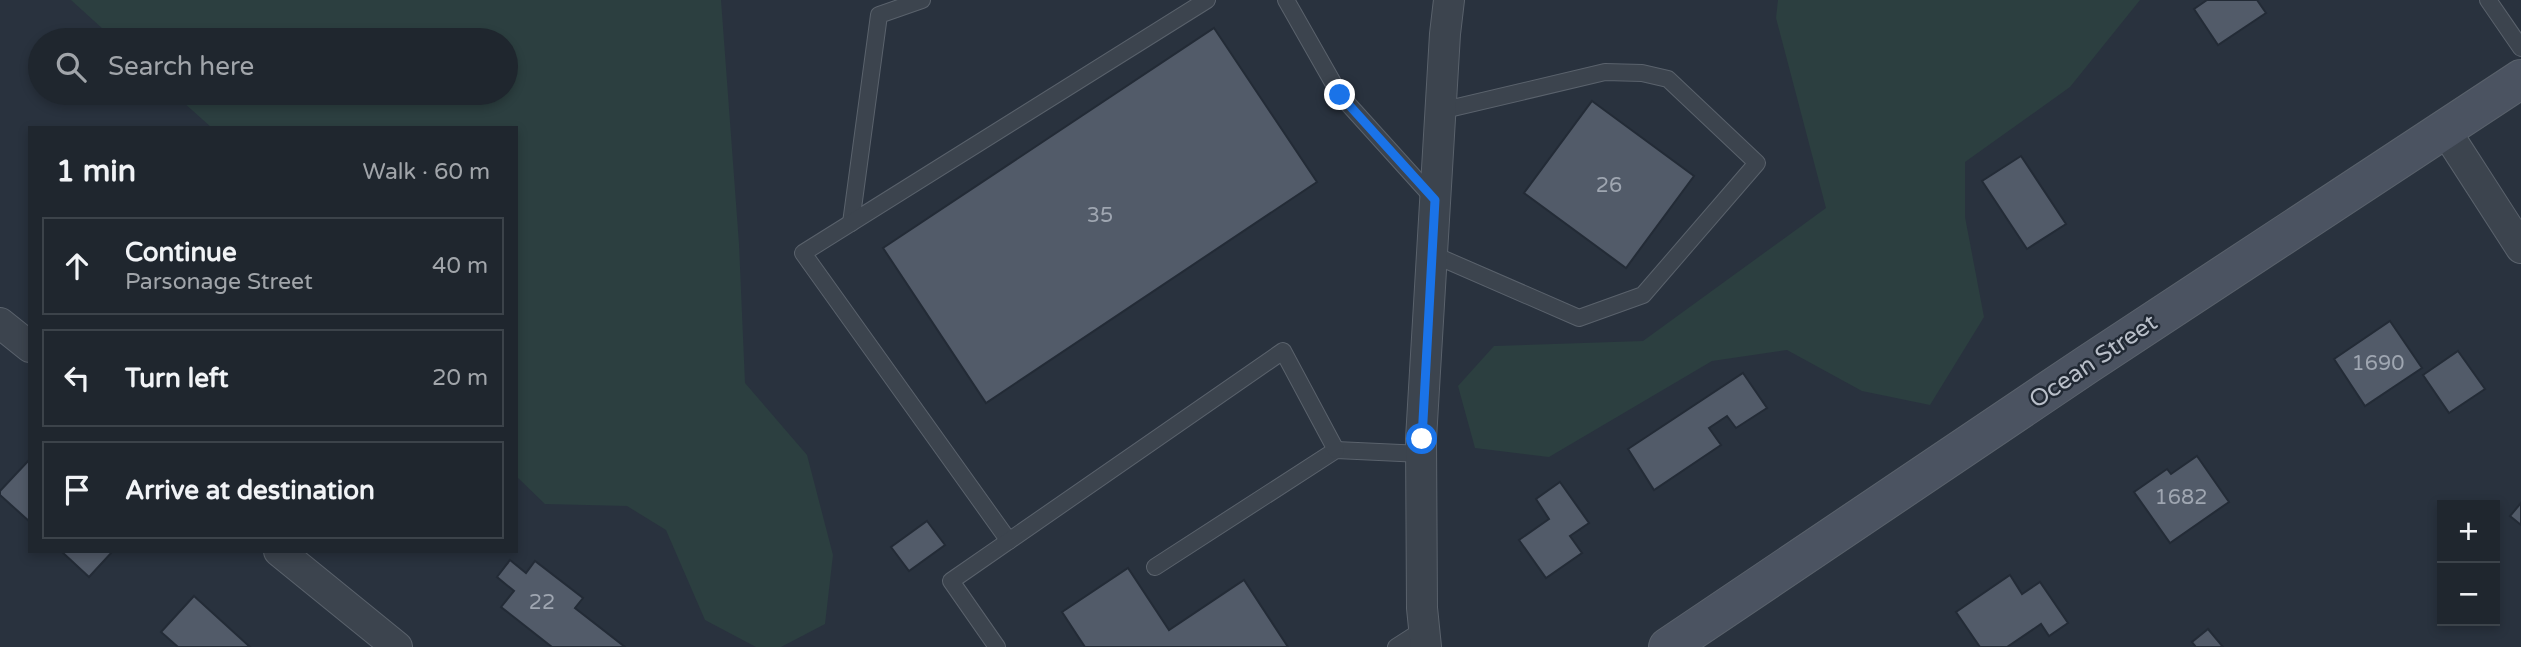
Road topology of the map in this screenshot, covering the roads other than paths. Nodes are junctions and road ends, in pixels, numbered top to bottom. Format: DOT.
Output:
graph roads {
  1 [pos="922,0"];
  2 [pos="1207,0"];
  3 [pos="1286,0"];
  4 [pos="1449,0"];
  5 [pos="2488,0"];
  6 [pos="2521,48"];
  7 [pos="2521,79"];
  8 [pos="1440,111"];
  9 [pos="2445,130"];
  10 [pos="1435,200"];
  11 [pos="851,223"];
  12 [pos="2521,248"];
  13 [pos="1432,254"];
  14 [pos="0,323"];
  15 [pos="28,346"];
  16 [pos="1336,450"];
  17 [pos="1422,454"];
  18 [pos="1009,541"];
  19 [pos="281,553"];
  20 [pos="1155,567"];
  21 [pos="1425,638"];
  22 [pos="397,647"];
  23 [pos="997,647"];
  24 [pos="1396,647"];
  25 [pos="1668,647"];
  1 -- 11 [label="lane"];
  2 -- 11 [label="lane"];
  3 -- 10 [label="lane"];
  4 -- 8 [label="street"];
  5 -- 6 [label="lane"];
  7 -- 9 [label="main road, Ocean Street"];
  8 -- 10 [label="street"];
  8 -- 13 [label="lane"];
  9 -- 12 [label="street"];
  9 -- 25 [label="main road, Ocean Street"];
  10 -- 13 [label="street"];
  11 -- 18 [label="lane"];
  13 -- 17 [label="street"];
  14 -- 15 [label="street"];
  16 -- 17 [label="lane"];
  16 -- 18 [label="lane"];
  16 -- 20 [label="lane"];
  17 -- 21 [label="street"];
  18 -- 23 [label="lane"];
  19 -- 22 [label="street"];
  21 -- 24 [label="lane"];
}
